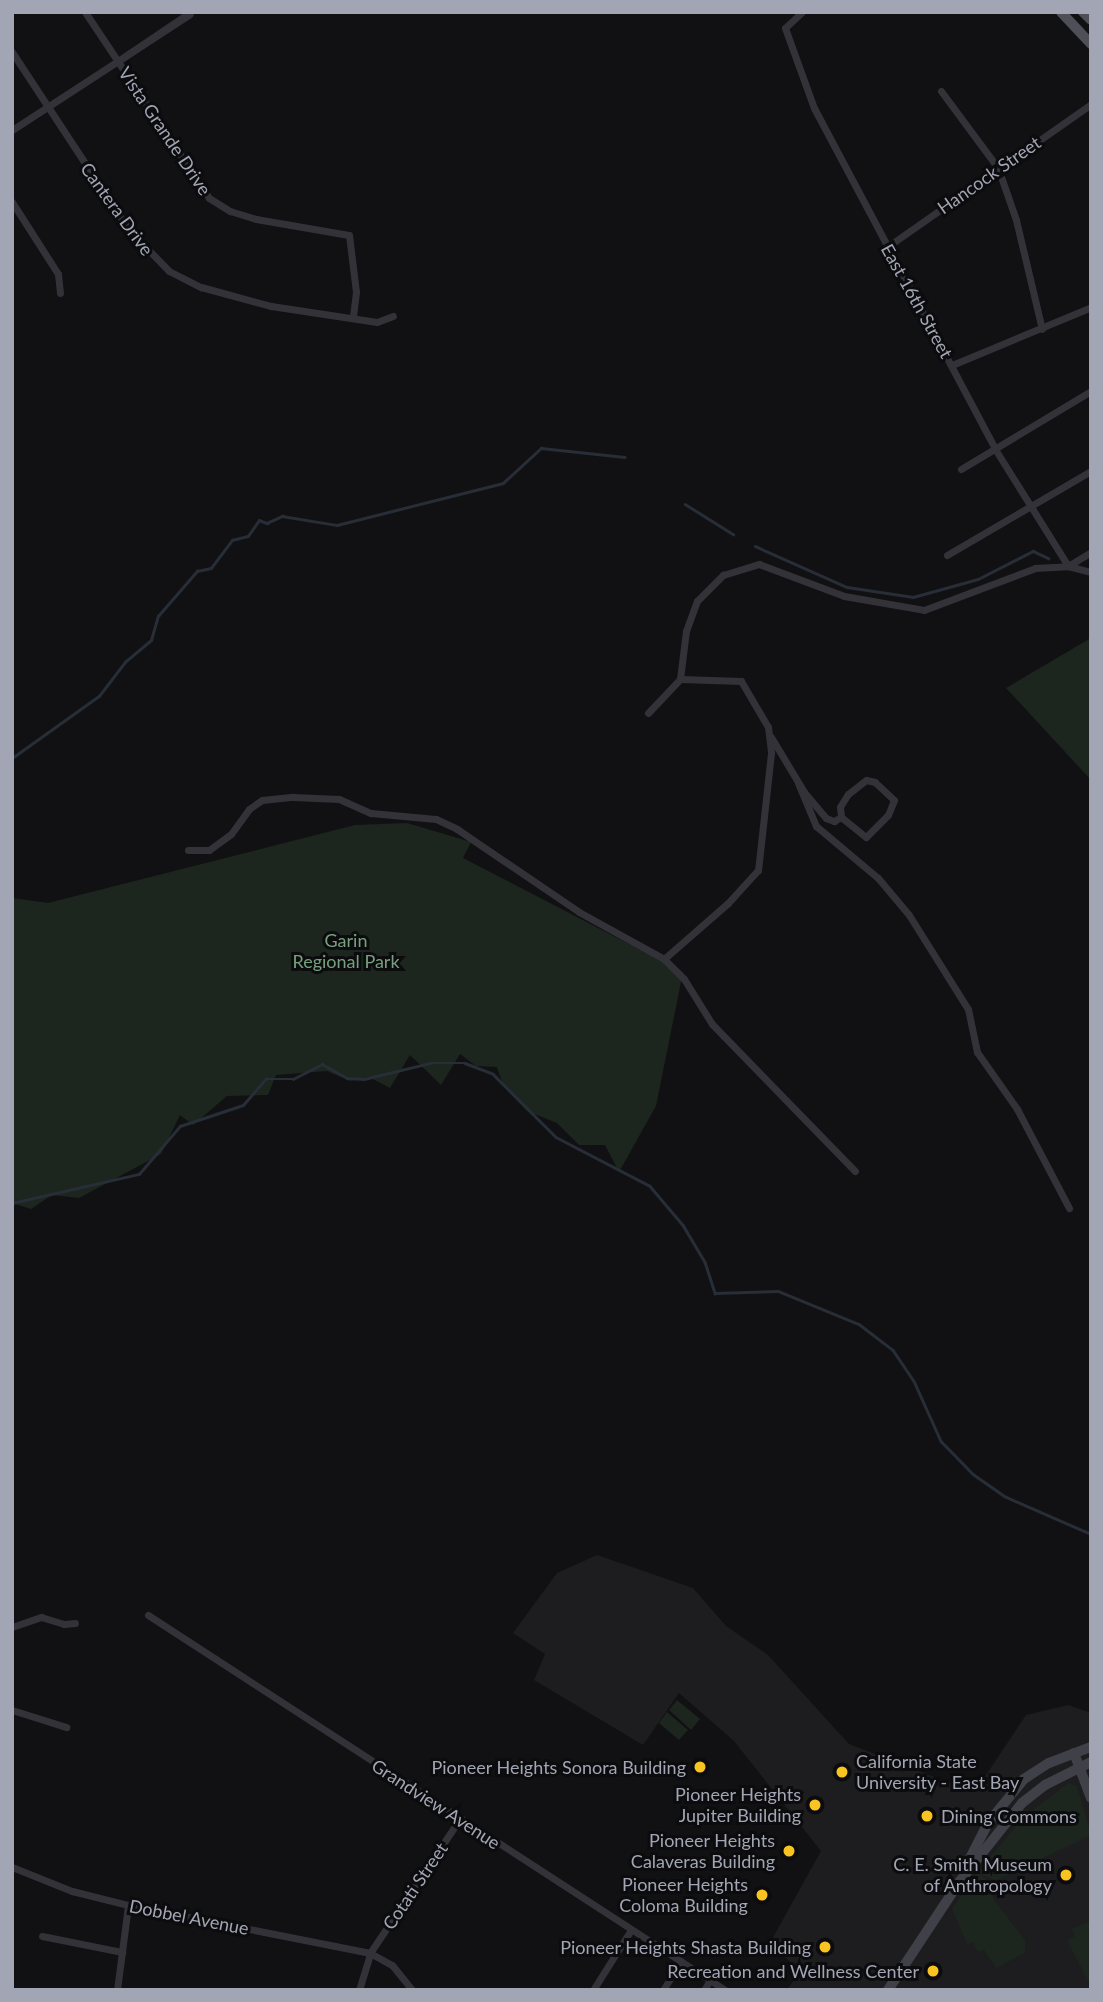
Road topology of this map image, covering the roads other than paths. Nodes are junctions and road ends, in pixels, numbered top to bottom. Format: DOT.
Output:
graph roads {
  1 [pos="85,12"];
  2 [pos="802,12"];
  3 [pos="1061,12"];
  4 [pos="1083,12"];
  5 [pos="192,13"];
  6 [pos="1091,20"];
  7 [pos="1091,44"];
  8 [pos="12,52"];
  9 [pos="121,59"];
  10 [pos="941,91"];
  11 [pos="1091,104"];
  12 [pos="47,107"];
  13 [pos="12,130"];
  14 [pos="998,168"];
  15 [pos="12,202"];
  16 [pos="887,247"];
  17 [pos="60,293"];
  18 [pos="1091,307"];
  19 [pos="393,316"];
  20 [pos="353,318"];
  21 [pos="1042,329"];
  22 [pos="952,365"];
  23 [pos="1091,391"];
  24 [pos="995,449"];
  25 [pos="961,469"];
  26 [pos="1091,471"];
  27 [pos="1031,504"];
  28 [pos="1091,552"];
  29 [pos="947,555"];
  30 [pos="1068,566"];
  31 [pos="1091,572"];
  32 [pos="680,679"];
  33 [pos="648,713"];
  34 [pos="769,733"];
  35 [pos="798,783"];
  36 [pos="841,817"];
  37 [pos="188,850"];
  38 [pos="664,958"];
  39 [pos="855,1171"];
  40 [pos="1069,1208"];
  41 [pos="148,1615"];
  42 [pos="75,1623"];
  43 [pos="12,1627"];
  44 [pos="12,1710"];
  45 [pos="66,1727"];
  46 [pos="1091,1747"];
  47 [pos="1074,1753"];
  48 [pos="1091,1762"];
  49 [pos="1079,1767"];
  50 [pos="1091,1798"];
  51 [pos="459,1820"];
  52 [pos="12,1867"];
  53 [pos="960,1881"];
  54 [pos="128,1905"];
  55 [pos="631,1930"];
  56 [pos="42,1936"];
  57 [pos="121,1952"];
  58 [pos="370,1953"];
  59 [pos="681,1961"];
  60 [pos="710,1980"];
  61 [pos="117,1990"];
  62 [pos="359,1990"];
  63 [pos="412,1990"];
  64 [pos="593,1990"];
  65 [pos="663,1990"];
  66 [pos="704,1990"];
  67 [pos="726,1990"];
  68 [pos="888,1990"];
  1 -- 9 [label="street, Vista Grande Drive"];
  2 -- 16 [label="street, East 16th Street"];
  3 -- 7 [label="main road"];
  4 -- 6 [label="main road"];
  5 -- 9 [label="street"];
  8 -- 12 [label="street, Cantera Drive"];
  9 -- 12 [label="street"];
  9 -- 20 [label="street, Vista Grande Drive"];
  10 -- 14 [label="street"];
  11 -- 14 [label="street, Hancock Street"];
  12 -- 13 [label="street"];
  12 -- 20 [label="street, Cantera Drive"];
  14 -- 16 [label="street, Hancock Street"];
  14 -- 21 [label="street"];
  15 -- 17 [label="street"];
  16 -- 22 [label="street, East 16th Street"];
  18 -- 21 [label="street"];
  19 -- 20 [label="street, Cantera Drive"];
  21 -- 22 [label="street"];
  22 -- 24 [label="street, East 16th Street"];
  23 -- 24 [label="street"];
  24 -- 25 [label="street"];
  24 -- 27 [label="street, East 16th Street"];
  26 -- 27 [label="street"];
  27 -- 29 [label="street"];
  27 -- 30 [label="street, East 16th Street"];
  28 -- 30 [label="street"];
  30 -- 31 [label="street"];
  30 -- 32 [label="street"];
  32 -- 33 [label="street"];
  32 -- 34 [label="street"];
  34 -- 35 [label="street"];
  34 -- 38 [label="street"];
  35 -- 36 [label="street"];
  35 -- 40 [label="street"];
  36 -- 36 [label="street"];
  37 -- 38 [label="street"];
  38 -- 39 [label="street"];
  41 -- 51 [label="street, Grandview Avenue"];
  42 -- 43 [label="street"];
  44 -- 45 [label="street"];
  46 -- 47 [label="street"];
  47 -- 49 [label="street"];
  47 -- 53 [label="street"];
  48 -- 49 [label="street"];
  49 -- 50 [label="street"];
  49 -- 53 [label="street"];
  51 -- 55 [label="street, Grandview Avenue"];
  51 -- 58 [label="street, Cotati Street"];
  52 -- 54 [label="street, Dobbel Avenue"];
  53 -- 68 [label="street"];
  54 -- 57 [label="street"];
  54 -- 58 [label="street, Dobbel Avenue"];
  55 -- 59 [label="street, Grandview Avenue"];
  55 -- 64 [label="street"];
  56 -- 57 [label="street"];
  57 -- 61 [label="street"];
  58 -- 62 [label="street, Cotati Street"];
  58 -- 63 [label="street"];
  59 -- 60 [label="street, Grandview Avenue"];
  59 -- 65 [label="street"];
  60 -- 66 [label="street"];
  60 -- 67 [label="street, Grandview Avenue"];
}
